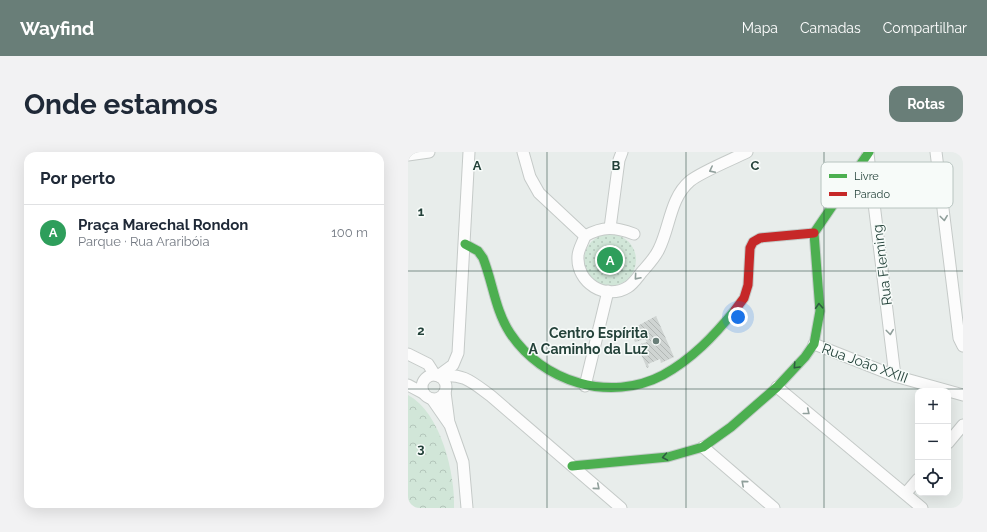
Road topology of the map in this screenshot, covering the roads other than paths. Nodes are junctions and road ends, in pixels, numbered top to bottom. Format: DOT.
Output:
graph roads {
  1 [pos="429,152"];
  2 [pos="469,152"];
  3 [pos="523,152"];
  4 [pos="622,152"];
  5 [pos="747,152"];
  6 [pos="936,152"];
  7 [pos="869,153"];
  8 [pos="408,155"];
  9 [pos="863,162"];
  10 [pos="937,162"];
  11 [pos="831,208"];
  12 [pos="875,208"];
  13 [pos="943,208"];
  14 [pos="610,228"];
  15 [pos="814,233"];
  16 [pos="634,234"];
  17 [pos="585,236"];
  18 [pos="465,244"];
  19 [pos="608,292"];
  20 [pos="814,344"];
  21 [pos="963,346"];
  22 [pos="413,356"];
  23 [pos="895,376"];
  24 [pos="432,378"];
  25 [pos="469,379"];
  26 [pos="408,380"];
  27 [pos="408,385"];
  28 [pos="585,386"];
  29 [pos="777,387"];
  30 [pos="445,390"];
  31 [pos="963,395"];
  32 [pos="428,396"];
  33 [pos="963,425"];
  34 [pos="450,426"];
  35 [pos="951,439"];
  36 [pos="703,447"];
  37 [pos="572,466"];
  38 [pos="915,482"];
  39 [pos="906,493"];
  40 [pos="469,507"];
  41 [pos="621,508"];
  42 [pos="774,508"];
  43 [pos="922,508"];
  1 -- 8 [label="street"];
  2 -- 18 [label="street"];
  3 -- 17 [label="street"];
  4 -- 14 [label="street"];
  5 -- 19 [label="street, one-way"];
  6 -- 10 [label="street, one-way"];
  7 -- 9 [label="street"];
  11 -- 15 [label="street"];
  12 -- 23 [label="street, Rua Fleming, one-way"];
  13 -- 21 [label="street, one-way"];
  14 -- 16 [label="street"];
  14 -- 17 [label="street"];
  20 -- 15 [label="street, one-way"];
  15 -- 28 [label="street"];
  17 -- 19 [label="street"];
  18 -- 24 [label="street"];
  18 -- 28 [label="street"];
  19 -- 28 [label="street"];
  20 -- 23 [label="street, Rua João XXIII"];
  20 -- 29 [label="street, one-way"];
  22 -- 24 [label="street"];
  23 -- 31 [label="street, Rua João XXIII"];
  24 -- 25 [label="street"];
  24 -- 26 [label="street"];
  24 -- 30 [label="street"];
  24 -- 32 [label="street"];
  25 -- 30 [label="street"];
  25 -- 37 [label="street"];
  27 -- 32 [label="street"];
  29 -- 36 [label="street"];
  29 -- 39 [label="street, one-way"];
  30 -- 32 [label="street"];
  30 -- 34 [label="street"];
  32 -- 34 [label="street"];
  33 -- 35 [label="street"];
  34 -- 40 [label="street"];
  36 -- 37 [label="street, one-way"];
  42 -- 36 [label="street, one-way"];
  37 -- 41 [label="street, one-way"];
  38 -- 39 [label="street"];
  39 -- 43 [label="street"];
}
